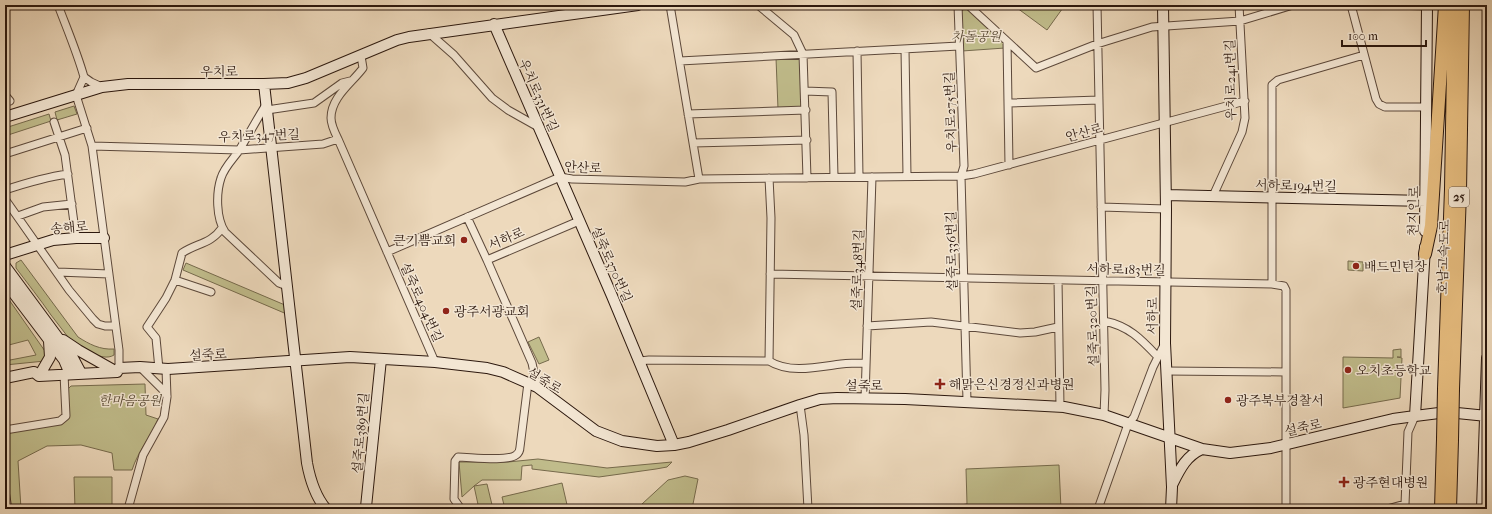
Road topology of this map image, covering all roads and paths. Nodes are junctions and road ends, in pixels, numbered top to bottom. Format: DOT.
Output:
graph roads {
  1 [pos="58,5"];
  2 [pos="638,5"];
  3 [pos="670,5"];
  4 [pos="758,5"];
  5 [pos="958,5"];
  6 [pos="968,5"];
  7 [pos="1097,5"];
  8 [pos="1163,5"];
  9 [pos="1239,5"];
  10 [pos="1293,5"];
  11 [pos="1351,5"];
  12 [pos="1392,5"];
  13 [pos="1427,5"];
  14 [pos="1445,5"];
  15 [pos="1454,5"];
  16 [pos="1463,5"];
  17 [pos="1280,7"];
  18 [pos="1240,21"];
  19 [pos="494,24"];
  20 [pos="1163,25"];
  21 [pos="430,33"];
  22 [pos="1007,42"];
  23 [pos="1097,44"];
  24 [pos="959,46"];
  25 [pos="905,49"];
  26 [pos="857,51"];
  27 [pos="803,54"];
  28 [pos="1364,55"];
  29 [pos="361,56"];
  30 [pos="680,61"];
  31 [pos="84,76"];
  32 [pos="351,80"];
  33 [pos="264,84"];
  34 [pos="102,87"];
  35 [pos="805,91"];
  36 [pos="5,95"];
  37 [pos="76,95"];
  38 [pos="1099,100"];
  39 [pos="10,101"];
  40 [pos="1244,101"];
  41 [pos="1009,103"];
  42 [pos="267,107"];
  43 [pos="1427,107"];
  44 [pos="806,110"];
  45 [pos="688,114"];
  46 [pos="5,117"];
  47 [pos="54,122"];
  48 [pos="1166,123"];
  49 [pos="86,128"];
  50 [pos="540,128"];
  51 [pos="59,137"];
  52 [pos="338,139"];
  53 [pos="807,140"];
  54 [pos="1099,140"];
  55 [pos="693,143"];
  56 [pos="92,146"];
  57 [pos="272,148"];
  58 [pos="239,150"];
  59 [pos="5,154"];
  60 [pos="1009,165"];
  61 [pos="68,174"];
  62 [pos="907,176"];
  63 [pos="961,176"];
  64 [pos="560,177"];
  65 [pos="834,177"];
  66 [pos="859,177"];
  67 [pos="872,177"];
  68 [pos="769,178"];
  69 [pos="808,178"];
  70 [pos="699,179"];
  71 [pos="5,190"];
  72 [pos="1166,195"];
  73 [pos="1213,196"];
  74 [pos="1272,197"];
  75 [pos="5,199"];
  76 [pos="1426,201"];
  77 [pos="72,204"];
  78 [pos="1100,207"];
  79 [pos="1166,209"];
  80 [pos="18,216"];
  81 [pos="467,217"];
  82 [pos="578,221"];
  83 [pos="222,228"];
  84 [pos="76,238"];
  85 [pos="104,238"];
  86 [pos="37,244"];
  87 [pos="387,252"];
  88 [pos="1425,254"];
  89 [pos="5,255"];
  90 [pos="486,260"];
  91 [pos="5,266"];
  92 [pos="58,272"];
  93 [pos="109,274"];
  94 [pos="770,274"];
  95 [pos="869,276"];
  96 [pos="964,278"];
  97 [pos="175,280"];
  98 [pos="1058,280"];
  99 [pos="1102,281"];
  100 [pos="5,282"];
  101 [pos="1166,282"];
  102 [pos="1272,284"];
  103 [pos="287,286"];
  104 [pos="211,292"];
  105 [pos="1104,321"];
  106 [pos="115,326"];
  107 [pos="867,326"];
  108 [pos="965,326"];
  109 [pos="1058,327"];
  110 [pos="53,338"];
  111 [pos="1165,343"];
  112 [pos="1158,357"];
  113 [pos="1487,358"];
  114 [pos="381,359"];
  115 [pos="296,361"];
  116 [pos="640,361"];
  117 [pos="769,361"];
  118 [pos="435,362"];
  119 [pos="866,363"];
  120 [pos="140,367"];
  121 [pos="162,369"];
  122 [pos="118,370"];
  123 [pos="1166,371"];
  124 [pos="1285,372"];
  125 [pos="81,373"];
  126 [pos="67,374"];
  127 [pos="39,376"];
  128 [pos="5,378"];
  129 [pos="532,385"];
  130 [pos="1448,389"];
  131 [pos="167,397"];
  132 [pos="865,398"];
  133 [pos="967,401"];
  134 [pos="800,405"];
  135 [pos="1060,407"];
  136 [pos="1104,416"];
  137 [pos="1415,416"];
  138 [pos="1486,416"];
  139 [pos="1128,424"];
  140 [pos="5,430"];
  141 [pos="1169,438"];
  142 [pos="1447,440"];
  143 [pos="674,445"];
  144 [pos="1285,445"];
  145 [pos="1202,448"];
  146 [pos="1172,487"];
  147 [pos="5,491"];
  148 [pos="8,509"];
  149 [pos="128,509"];
  150 [pos="326,509"];
  151 [pos="364,509"];
  152 [pos="461,509"];
  153 [pos="808,509"];
  154 [pos="1098,509"];
  155 [pos="1171,509"];
  156 [pos="1286,509"];
  157 [pos="1387,509"];
  158 [pos="1441,509"];
  159 [pos="1450,509"];
  160 [pos="1482,509"];
  1 -- 31 [label="street"];
  2 -- 19 [label="main road, 우치로"];
  3 -- 30 [label="street"];
  4 -- 27 [label="street"];
  5 -- 24 [label="street, 우치로275번길"];
  6 -- 22 [label="street"];
  7 -- 23 [label="street, 설죽로320번길"];
  8 -- 20 [label="main road, 서하로"];
  9 -- 18 [label="street, 우치로241번길"];
  10 -- 17 [label="street"];
  11 -- 28 [label="street"];
  12 -- 13 [label="street, 천지인로"];
  13 -- 43 [label="main road, 천지인로"];
  14 -- 88 [label="highway"];
  15 -- 130 [label="highway, 호남고속도로 / 25"];
  16 -- 130 [label="highway, 호남고속도로 / 25"];
  17 -- 18 [label="street"];
  18 -- 20 [label="street"];
  18 -- 40 [label="street, 우치로241번길"];
  19 -- 21 [label="main road, 우치로"];
  19 -- 50 [label="main road, 우치로331번길"];
  20 -- 23 [label="street"];
  20 -- 48 [label="main road, 서하로"];
  21 -- 29 [label="main road, 우치로"];
  21 -- 50 [label="street"];
  22 -- 23 [label="street"];
  22 -- 41 [label="street"];
  23 -- 38 [label="street, 설죽로320번길"];
  24 -- 25 [label="street"];
  24 -- 63 [label="street, 우치로275번길"];
  25 -- 26 [label="street"];
  25 -- 62 [label="street"];
  26 -- 27 [label="street"];
  26 -- 66 [label="street"];
  27 -- 30 [label="street"];
  27 -- 35 [label="street"];
  28 -- 43 [label="street"];
  28 -- 74 [label="street"];
  29 -- 32 [label="street, 우치로347번길"];
  29 -- 33 [label="main road, 우치로"];
  30 -- 45 [label="street"];
  31 -- 34 [label="street"];
  31 -- 37 [label="street"];
  32 -- 42 [label="street, 우치로347번길"];
  32 -- 52 [label="street, 우치로347번길"];
  33 -- 34 [label="main road, 우치로"];
  33 -- 42 [label="main road"];
  34 -- 37 [label="main road, 우치로"];
  35 -- 44 [label="street"];
  35 -- 65 [label="street"];
  36 -- 39 [label="street"];
  37 -- 46 [label="main road, 우치로"];
  37 -- 49 [label="street"];
  38 -- 41 [label="street"];
  38 -- 54 [label="street, 설죽로320번길"];
  40 -- 48 [label="street"];
  40 -- 73 [label="street, 우치로241번길"];
  41 -- 60 [label="street"];
  42 -- 57 [label="main road"];
  42 -- 58 [label="street"];
  43 -- 76 [label="main road, 천지인로"];
  44 -- 45 [label="street"];
  44 -- 53 [label="street"];
  45 -- 55 [label="street"];
  47 -- 51 [label="street"];
  48 -- 54 [label="street, 안산로"];
  48 -- 72 [label="main road, 서하로"];
  49 -- 51 [label="street"];
  49 -- 56 [label="street"];
  50 -- 64 [label="main road, 우치로331번길"];
  51 -- 59 [label="street"];
  51 -- 61 [label="street"];
  52 -- 57 [label="street, 우치로347번길"];
  52 -- 87 [label="street, 우치로347번길"];
  53 -- 55 [label="street"];
  53 -- 69 [label="street"];
  54 -- 60 [label="street, 안산로"];
  54 -- 78 [label="street, 설죽로320번길"];
  55 -- 70 [label="street"];
  56 -- 58 [label="street, 우치로347번길"];
  56 -- 85 [label="street"];
  57 -- 58 [label="street, 우치로347번길"];
  57 -- 103 [label="main road"];
  58 -- 83 [label="street"];
  60 -- 63 [label="street, 안산로"];
  61 -- 71 [label="street"];
  61 -- 77 [label="street"];
  62 -- 63 [label="street, 안산로"];
  62 -- 67 [label="street, 안산로"];
  63 -- 96 [label="street, 설죽로336번길"];
  64 -- 70 [label="street, 안산로"];
  64 -- 81 [label="street, 안산로"];
  64 -- 82 [label="main road, 설죽로370번길"];
  65 -- 66 [label="street, 안산로"];
  65 -- 69 [label="street, 안산로"];
  66 -- 67 [label="street, 안산로"];
  67 -- 95 [label="street, 설죽로348번길"];
  68 -- 69 [label="street, 안산로"];
  68 -- 70 [label="street, 안산로"];
  68 -- 94 [label="street"];
  72 -- 73 [label="main road, 서하로194번길"];
  72 -- 79 [label="main road, 서하로"];
  73 -- 74 [label="main road, 서하로194번길"];
  74 -- 76 [label="main road, 서하로194번길"];
  74 -- 102 [label="street"];
  75 -- 80 [label="street, 송해로"];
  76 -- 88 [label="main road, 천지인로"];
  77 -- 80 [label="street"];
  77 -- 84 [label="street"];
  78 -- 79 [label="street"];
  78 -- 99 [label="street, 설죽로320번길"];
  79 -- 101 [label="main road, 서하로"];
  80 -- 86 [label="street, 송해로"];
  81 -- 87 [label="street, 안산로"];
  81 -- 90 [label="street, 서하로"];
  82 -- 90 [label="street, 서하로"];
  82 -- 116 [label="main road, 설죽로370번길"];
  83 -- 97 [label="street"];
  83 -- 103 [label="street"];
  84 -- 85 [label="main road, 송해로"];
  84 -- 86 [label="main road, 송해로"];
  85 -- 93 [label="street"];
  86 -- 89 [label="main road, 송해로"];
  86 -- 92 [label="street"];
  87 -- 118 [label="street, 설죽로404번길"];
  88 -- 137 [label="main road, 천지인로"];
  90 -- 129 [label="street"];
  91 -- 110 [label="main road"];
  92 -- 93 [label="street"];
  92 -- 106 [label="street"];
  93 -- 106 [label="street"];
  94 -- 95 [label="street, 서하로183번길"];
  94 -- 117 [label="street"];
  95 -- 96 [label="street, 서하로183번길"];
  95 -- 107 [label="street, 설죽로348번길"];
  96 -- 98 [label="street, 서하로183번길"];
  96 -- 108 [label="street, 설죽로336번길"];
  97 -- 104 [label="street"];
  97 -- 121 [label="street"];
  98 -- 99 [label="street, 서하로183번길"];
  98 -- 109 [label="street"];
  99 -- 101 [label="street, 서하로183번길"];
  99 -- 105 [label="street, 설죽로320번길"];
  100 -- 110 [label="main road"];
  101 -- 102 [label="street, 서하로183번길"];
  101 -- 111 [label="main road, 서하로"];
  102 -- 124 [label="street"];
  103 -- 115 [label="main road"];
  105 -- 112 [label="street"];
  105 -- 136 [label="street, 설죽로320번길"];
  106 -- 122 [label="street"];
  107 -- 108 [label="street"];
  107 -- 119 [label="street, 설죽로348번길"];
  108 -- 109 [label="street"];
  108 -- 133 [label="street, 설죽로336번길"];
  109 -- 135 [label="street"];
  110 -- 122 [label="main road"];
  110 -- 125 [label="main road"];
  110 -- 126 [label="main road"];
  110 -- 127 [label="main road"];
  111 -- 112 [label="street"];
  111 -- 123 [label="main road, 서하로"];
  112 -- 139 [label="street"];
  113 -- 138 [label="main road"];
  114 -- 115 [label="main road, 설죽로"];
  114 -- 118 [label="main road, 설죽로"];
  114 -- 151 [label="main road, 설죽로389번길"];
  115 -- 121 [label="main road, 설죽로"];
  115 -- 150 [label="main road"];
  116 -- 117 [label="street"];
  116 -- 143 [label="main road, 설죽로370번길"];
  117 -- 119 [label="street"];
  118 -- 129 [label="main road, 설죽로"];
  119 -- 132 [label="street, 설죽로348번길"];
  120 -- 121 [label="main road, 설죽로"];
  120 -- 122 [label="main road, 설죽로"];
  120 -- 131 [label="street"];
  121 -- 131 [label="street"];
  122 -- 125 [label="main road, 설죽로"];
  123 -- 124 [label="street"];
  123 -- 141 [label="main road, 서하로"];
  124 -- 144 [label="street"];
  125 -- 126 [label="main road, 설죽로"];
  126 -- 127 [label="main road, 설죽로"];
  126 -- 140 [label="street"];
  127 -- 128 [label="main road, 설죽로"];
  129 -- 143 [label="main road, 설죽로"];
  129 -- 152 [label="street"];
  130 -- 142 [label="highway, 호남고속도로 / 25, bridge"];
  131 -- 149 [label="street"];
  132 -- 133 [label="main road, 설죽로"];
  132 -- 134 [label="main road, 설죽로"];
  133 -- 135 [label="main road, 설죽로"];
  134 -- 143 [label="main road, 설죽로"];
  134 -- 153 [label="street"];
  135 -- 136 [label="main road, 설죽로"];
  136 -- 139 [label="main road, 설죽로"];
  137 -- 138 [label="main road, 설죽로"];
  137 -- 144 [label="main road, 설죽로"];
  137 -- 157 [label="street"];
  138 -- 160 [label="main road"];
  139 -- 141 [label="main road, 설죽로"];
  139 -- 154 [label="street"];
  141 -- 145 [label="main road, 설죽로"];
  141 -- 146 [label="main road, 서하로"];
  142 -- 158 [label="highway, 호남고속도로 / 25"];
  142 -- 159 [label="highway, 호남고속도로 / 25"];
  144 -- 145 [label="main road, 설죽로"];
  144 -- 156 [label="street"];
  145 -- 146 [label="main road"];
  146 -- 155 [label="main road, 서하로"];
  147 -- 148 [label="street"];
}
